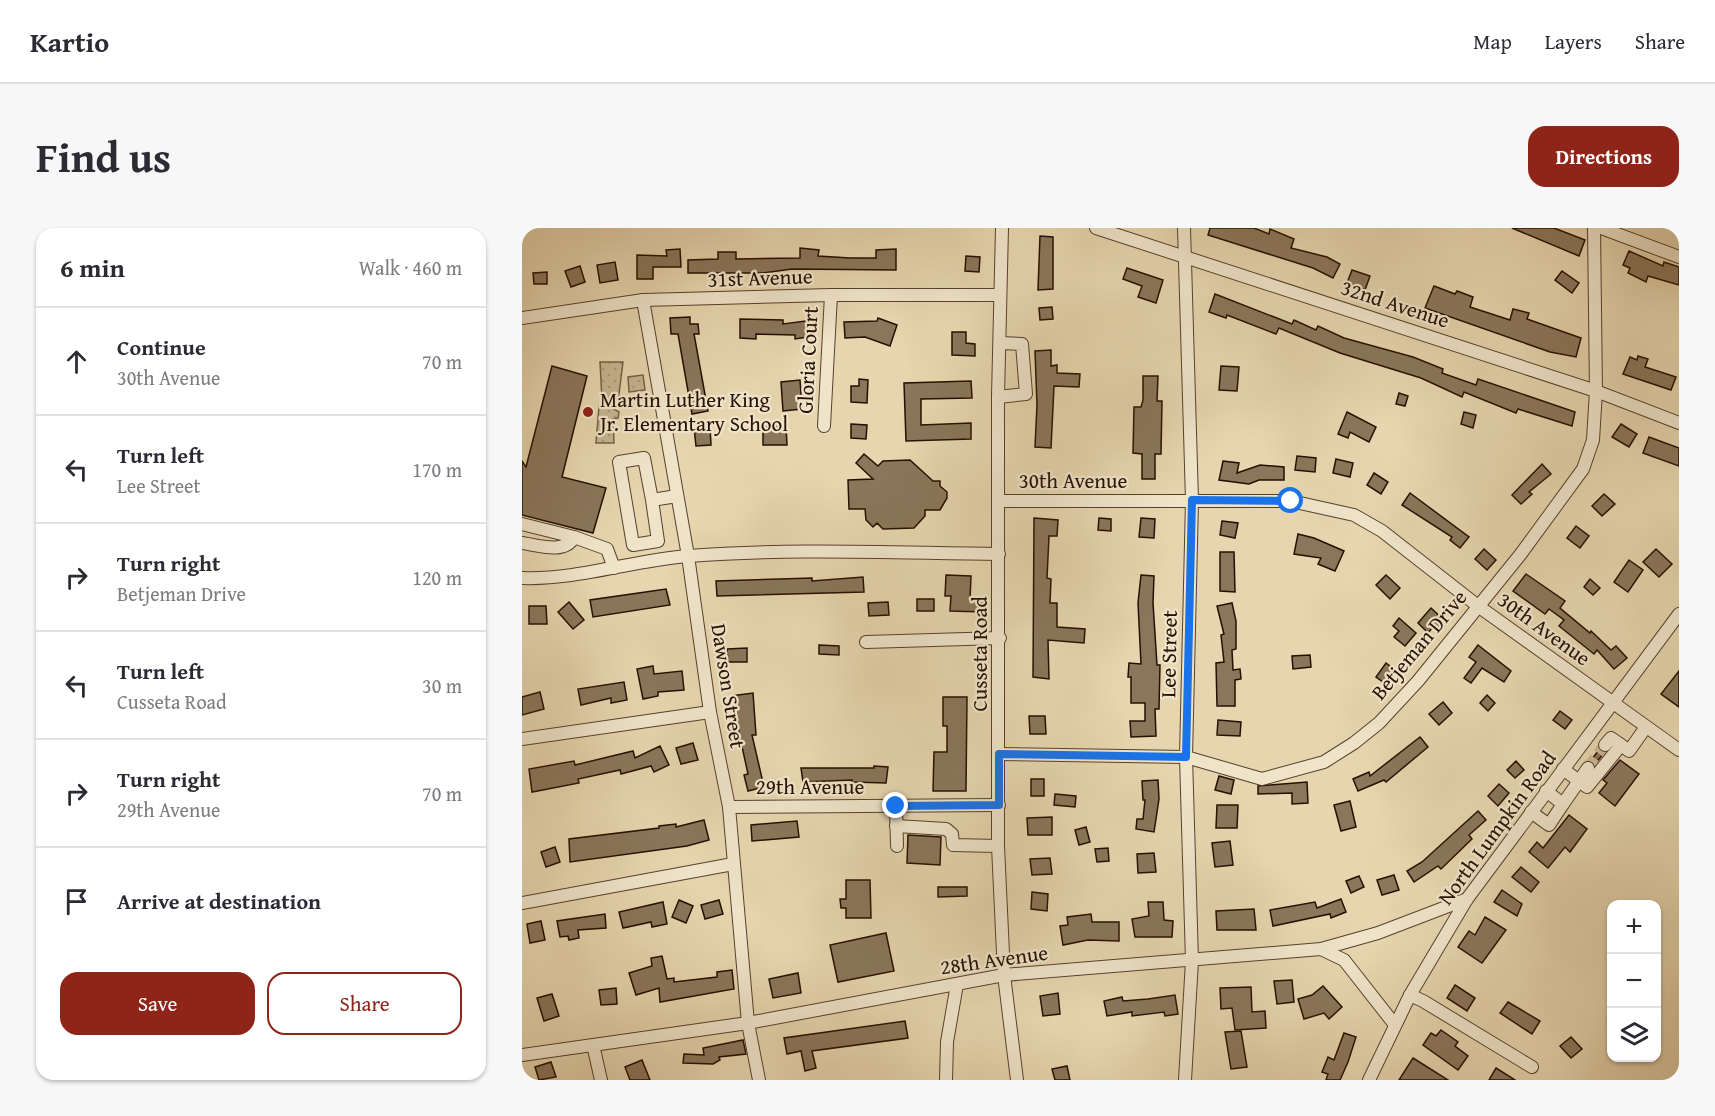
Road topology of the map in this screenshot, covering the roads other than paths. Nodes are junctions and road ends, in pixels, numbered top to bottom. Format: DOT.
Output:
graph roads {
  1 [pos="1002,228"];
  2 [pos="1096,228"];
  3 [pos="1184,228"];
  4 [pos="1594,228"];
  5 [pos="1600,228"];
  6 [pos="1185,256"];
  7 [pos="1679,257"];
  8 [pos="831,295"];
  9 [pos="1000,295"];
  10 [pos="643,300"];
  11 [pos="522,318"];
  12 [pos="1000,343"];
  13 [pos="1596,391"];
  14 [pos="998,397"];
  15 [pos="1679,423"];
  16 [pos="824,426"];
  17 [pos="677,496"];
  18 [pos="652,500"];
  19 [pos="1192,500"];
  20 [pos="1000,501"];
  21 [pos="522,524"];
  22 [pos="574,537"];
  23 [pos="522,543"];
  24 [pos="999,554"];
  25 [pos="688,556"];
  26 [pos="614,568"];
  27 [pos="522,578"];
  28 [pos="1478,606"];
  29 [pos="1679,614"];
  30 [pos="1000,638"];
  31 [pos="866,642"];
  32 [pos="1611,703"];
  33 [pos="710,712"];
  34 [pos="1594,726"];
  35 [pos="1646,727"];
  36 [pos="522,739"];
  37 [pos="1612,743"];
  38 [pos="1679,750"];
  39 [pos="999,754"];
  40 [pos="1186,757"];
  41 [pos="1588,768"];
  42 [pos="1563,769"];
  43 [pos="1579,781"];
  44 [pos="1546,791"];
  45 [pos="1563,804"];
  46 [pos="999,805"];
  47 [pos="896,806"];
  48 [pos="729,807"];
  49 [pos="1531,813"];
  50 [pos="896,826"];
  51 [pos="897,846"];
  52 [pos="998,846"];
  53 [pos="733,864"];
  54 [pos="1467,899"];
  55 [pos="522,903"];
  56 [pos="1321,949"];
  57 [pos="1191,961"];
  58 [pos="1004,975"];
  59 [pos="957,984"];
  60 [pos="1410,995"];
  61 [pos="748,1023"];
  62 [pos="1395,1025"];
  63 [pos="593,1045"];
  64 [pos="522,1056"];
  65 [pos="1532,1067"];
  66 [pos="601,1080"];
  67 [pos="759,1080"];
  68 [pos="946,1080"];
  69 [pos="1017,1080"];
  70 [pos="1185,1080"];
  71 [pos="1369,1080"];
  1 -- 9 [label="street, Cusseta Road"];
  2 -- 6 [label="street, 32nd Avenue"];
  3 -- 6 [label="street, Lee Street"];
  4 -- 13 [label="street, Betjeman Drive"];
  5 -- 7 [label="street"];
  6 -- 13 [label="street, 32nd Avenue"];
  6 -- 19 [label="street, Lee Street"];
  8 -- 9 [label="street, 31st Avenue"];
  8 -- 10 [label="street, 31st Avenue"];
  8 -- 16 [label="street, Gloria Court"];
  9 -- 12 [label="street, Cusseta Road"];
  10 -- 11 [label="street, 31st Avenue"];
  10 -- 17 [label="street, Dawson Street"];
  12 -- 14 [label="street, Cusseta Road"];
  12 -- 14 [label="street"];
  13 -- 15 [label="street, 32nd Avenue"];
  13 -- 28 [label="street, Betjeman Drive"];
  14 -- 20 [label="street, Cusseta Road"];
  17 -- 18 [label="street"];
  17 -- 25 [label="street, Dawson Street"];
  18 -- 18 [label="street"];
  19 -- 20 [label="street, 30th Avenue"];
  19 -- 28 [label="street, 30th Avenue"];
  19 -- 40 [label="street, Lee Street"];
  20 -- 24 [label="street, Cusseta Road"];
  21 -- 22 [label="street"];
  22 -- 23 [label="street"];
  22 -- 26 [label="street"];
  24 -- 25 [label="street"];
  24 -- 30 [label="street, Cusseta Road"];
  25 -- 26 [label="street"];
  25 -- 33 [label="street, Dawson Street"];
  26 -- 27 [label="street"];
  28 -- 32 [label="street, 30th Avenue"];
  28 -- 40 [label="street, Betjeman Drive"];
  29 -- 32 [label="street, North Lumpkin Road"];
  30 -- 31 [label="street"];
  30 -- 39 [label="street, Cusseta Road"];
  32 -- 34 [label="street, North Lumpkin Road"];
  32 -- 35 [label="street, 30th Avenue"];
  33 -- 36 [label="street"];
  33 -- 48 [label="street, Dawson Street"];
  34 -- 37 [label="street"];
  34 -- 42 [label="street, North Lumpkin Road"];
  35 -- 37 [label="street"];
  35 -- 38 [label="street, 30th Avenue"];
  37 -- 43 [label="street"];
  39 -- 40 [label="street, Betjeman Drive"];
  39 -- 46 [label="street, Cusseta Road"];
  40 -- 57 [label="street, Lee Street"];
  41 -- 43 [label="street"];
  42 -- 43 [label="street"];
  42 -- 44 [label="street, North Lumpkin Road"];
  43 -- 45 [label="street"];
  44 -- 45 [label="street"];
  44 -- 49 [label="street, North Lumpkin Road"];
  45 -- 49 [label="street"];
  46 -- 47 [label="street, 29th Avenue"];
  46 -- 52 [label="street, Cusseta Road"];
  47 -- 48 [label="street, 29th Avenue"];
  47 -- 50 [label="street"];
  48 -- 53 [label="street, Dawson Street"];
  49 -- 54 [label="street, North Lumpkin Road"];
  50 -- 51 [label="street"];
  50 -- 52 [label="street"];
  52 -- 58 [label="street, Cusseta Road"];
  53 -- 55 [label="street"];
  53 -- 61 [label="street, Dawson Street"];
  54 -- 56 [label="street, 28th Avenue"];
  54 -- 60 [label="street, North Lumpkin Road"];
  56 -- 57 [label="street, 28th Avenue"];
  56 -- 62 [label="street"];
  57 -- 58 [label="street, 28th Avenue"];
  57 -- 70 [label="street, Lee Street"];
  58 -- 59 [label="street, 28th Avenue"];
  58 -- 69 [label="street, Cusseta Road"];
  59 -- 61 [label="street, 28th Avenue"];
  59 -- 68 [label="street"];
  60 -- 62 [label="street, North Lumpkin Road"];
  60 -- 65 [label="street"];
  61 -- 63 [label="street, 28th Avenue"];
  61 -- 67 [label="street, Dawson Street"];
  62 -- 71 [label="street, North Lumpkin Road"];
  63 -- 64 [label="street, 28th Avenue"];
  63 -- 66 [label="street"];
}
